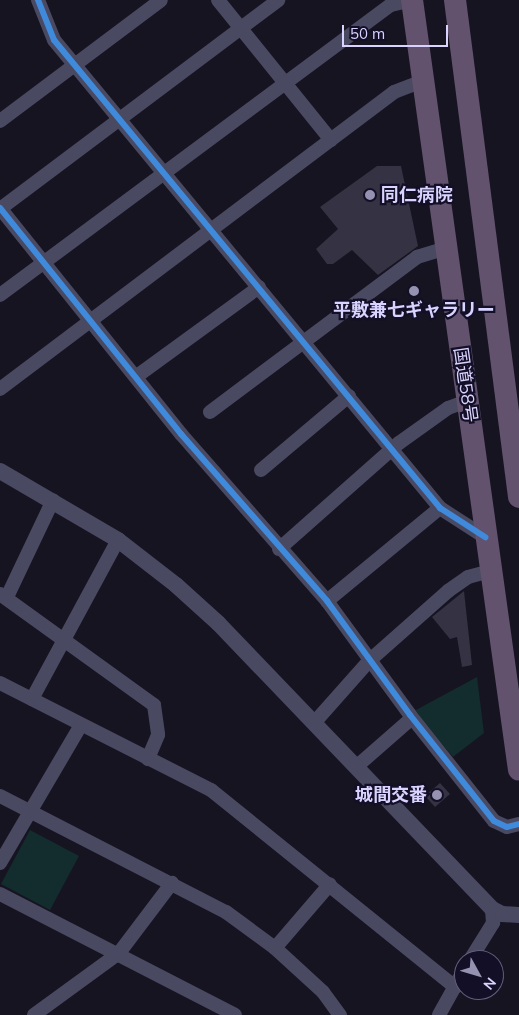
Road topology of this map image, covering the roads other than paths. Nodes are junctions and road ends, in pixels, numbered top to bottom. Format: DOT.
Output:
graph roads {
  1 [pos="38,0"];
  2 [pos="161,0"];
  3 [pos="218,0"];
  4 [pos="278,0"];
  5 [pos="412,0"];
  6 [pos="455,0"];
  7 [pos="240,28"];
  8 [pos="75,64"];
  9 [pos="422,81"];
  10 [pos="285,82"];
  11 [pos="120,117"];
  12 [pos="0,121"];
  13 [pos="331,140"];
  14 [pos="165,170"];
  15 [pos="0,208"];
  16 [pos="211,230"];
  17 [pos="446,248"];
  18 [pos="44,262"];
  19 [pos="259,287"];
  20 [pos="0,296"];
  21 [pos="92,320"];
  22 [pos="303,342"];
  23 [pos="138,376"];
  24 [pos="0,389"];
  25 [pos="349,396"];
  26 [pos="467,401"];
  27 [pos="210,412"];
  28 [pos="395,450"];
  29 [pos="261,470"];
  30 [pos="0,471"];
  31 [pos="519,497"];
  32 [pos="53,500"];
  33 [pos="440,508"];
  34 [pos="486,537"];
  35 [pos="118,540"];
  36 [pos="279,548"];
  37 [pos="490,571"];
  38 [pos="4,596"];
  39 [pos="327,601"];
  40 [pos="66,642"];
  41 [pos="369,661"];
  42 [pos="0,683"];
  43 [pos="32,699"];
  44 [pos="412,718"];
  45 [pos="314,724"];
  46 [pos="81,725"];
  47 [pos="148,758"];
  48 [pos="356,767"];
  49 [pos="519,770"];
  50 [pos="0,796"];
  51 [pos="32,812"];
  52 [pos="519,824"];
  53 [pos="0,863"];
  54 [pos="172,883"];
  55 [pos="330,884"];
  56 [pos="0,894"];
  57 [pos="492,909"];
  58 [pos="519,915"];
  59 [pos="275,948"];
  60 [pos="476,950"];
  61 [pos="119,953"];
  62 [pos="454,986"];
  63 [pos="454,989"];
  64 [pos="34,1015"];
  65 [pos="235,1015"];
  66 [pos="340,1015"];
  67 [pos="439,1015"];
  1 -- 8 [label="street"];
  2 -- 8 [label="street"];
  3 -- 7 [label="street"];
  4 -- 7 [label="street"];
  5 -- 9 [label="highway, 国道58号"];
  5 -- 10 [label="street"];
  6 -- 31 [label="highway"];
  7 -- 10 [label="street"];
  7 -- 11 [label="street"];
  8 -- 11 [label="street"];
  8 -- 12 [label="street"];
  9 -- 13 [label="street"];
  9 -- 17 [label="highway, 国道58号"];
  10 -- 13 [label="street"];
  10 -- 14 [label="street"];
  11 -- 14 [label="street"];
  11 -- 15 [label="street"];
  13 -- 16 [label="street"];
  14 -- 16 [label="street"];
  14 -- 18 [label="street"];
  15 -- 18 [label="street"];
  16 -- 19 [label="street"];
  16 -- 21 [label="street"];
  17 -- 22 [label="street"];
  17 -- 26 [label="highway, 国道58号"];
  18 -- 20 [label="street"];
  18 -- 21 [label="street"];
  19 -- 22 [label="street"];
  19 -- 23 [label="street"];
  21 -- 23 [label="street"];
  21 -- 24 [label="street"];
  22 -- 25 [label="street"];
  22 -- 27 [label="street"];
  23 -- 36 [label="street"];
  25 -- 28 [label="street"];
  25 -- 29 [label="street"];
  26 -- 28 [label="street"];
  26 -- 34 [label="highway, 国道58号"];
  28 -- 33 [label="street"];
  28 -- 36 [label="street"];
  30 -- 32 [label="street"];
  32 -- 35 [label="street"];
  32 -- 38 [label="street"];
  33 -- 34 [label="street"];
  33 -- 39 [label="street"];
  34 -- 37 [label="highway, 国道58号"];
  35 -- 40 [label="street"];
  35 -- 45 [label="street"];
  36 -- 39 [label="street"];
  37 -- 41 [label="street"];
  37 -- 49 [label="highway, 国道58号"];
  38 -- 40 [label="street"];
  39 -- 41 [label="street"];
  40 -- 43 [label="street"];
  40 -- 47 [label="street"];
  41 -- 44 [label="street"];
  41 -- 45 [label="street"];
  42 -- 43 [label="street"];
  43 -- 46 [label="street"];
  44 -- 48 [label="street"];
  44 -- 52 [label="street"];
  45 -- 48 [label="street"];
  46 -- 47 [label="street"];
  46 -- 51 [label="street"];
  47 -- 55 [label="street"];
  48 -- 57 [label="street"];
  50 -- 51 [label="street"];
  51 -- 53 [label="street"];
  51 -- 54 [label="street"];
  54 -- 59 [label="street"];
  54 -- 61 [label="street"];
  55 -- 59 [label="street"];
  55 -- 62 [label="street"];
  56 -- 61 [label="street"];
  57 -- 58 [label="street"];
  57 -- 60 [label="street"];
  59 -- 66 [label="street"];
  61 -- 64 [label="street"];
  61 -- 65 [label="street"];
  63 -- 67 [label="street"];
}
